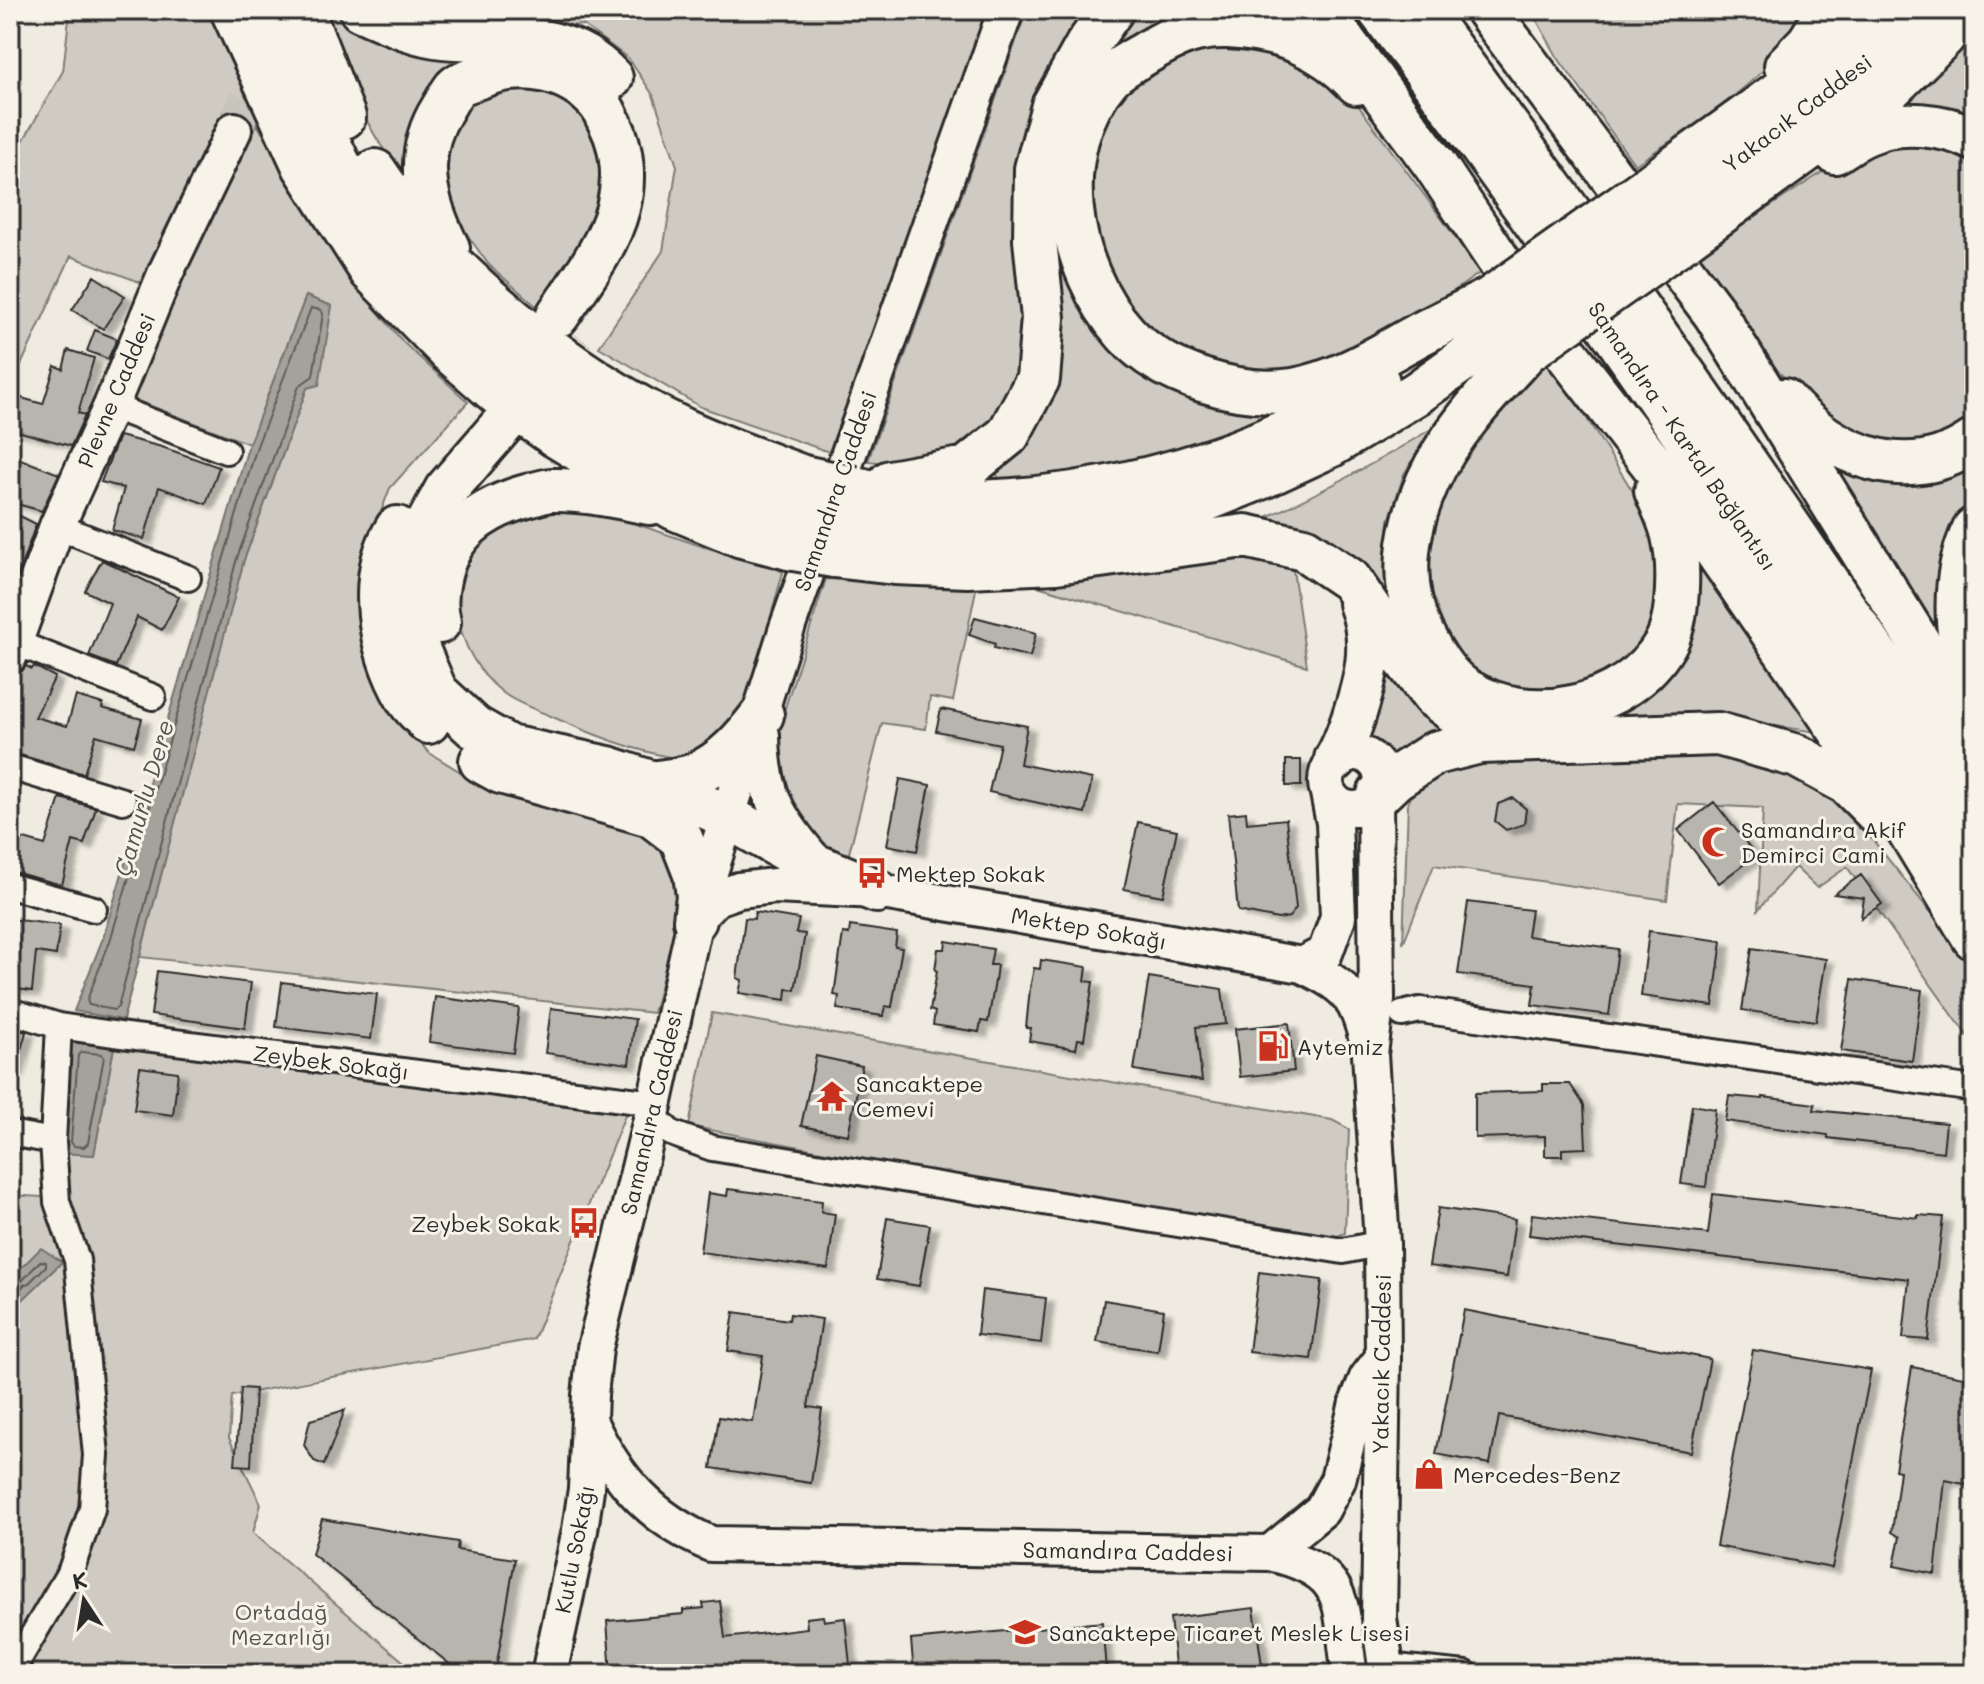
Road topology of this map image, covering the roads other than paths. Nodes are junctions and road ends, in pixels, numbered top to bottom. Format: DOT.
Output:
graph roads {
  1 [pos="232,10"];
  2 [pos="267,10"];
  3 [pos="302,10"];
  4 [pos="361,10"];
  5 [pos="1006,10"];
  6 [pos="1112,10"];
  7 [pos="1321,10"];
  8 [pos="1379,10"];
  9 [pos="1422,10"];
  10 [pos="1487,10"];
  11 [pos="1514,10"];
  12 [pos="1829,10"];
  13 [pos="1879,10"];
  14 [pos="1925,10"];
  15 [pos="1963,10"];
  16 [pos="1564,112"];
  17 [pos="1738,120"];
  18 [pos="234,130"];
  19 [pos="1974,139"];
  20 [pos="1435,165"];
  21 [pos="1667,213"];
  22 [pos="464,277"];
  23 [pos="1715,314"];
  24 [pos="1509,326"];
  25 [pos="1597,395"];
  26 [pos="111,406"];
  27 [pos="1974,441"];
  28 [pos="226,451"];
  29 [pos="674,508"];
  30 [pos="797,513"];
  31 [pos="845,522"];
  32 [pos="57,526"];
  33 [pos="1974,529"];
  34 [pos="1056,562"];
  35 [pos="188,578"];
  36 [pos="1350,580"];
  37 [pos="12,648"];
  38 [pos="153,697"];
  39 [pos="1974,709"];
  40 [pos="762,715"];
  41 [pos="1522,739"];
  42 [pos="1974,740"];
  43 [pos="10,767"];
  44 [pos="608,768"];
  45 [pos="1332,776"];
  46 [pos="653,783"];
  47 [pos="1377,797"];
  48 [pos="123,801"];
  49 [pos="1974,801"];
  50 [pos="728,817"];
  51 [pos="820,867"];
  52 [pos="10,886"];
  53 [pos="1963,887"];
  54 [pos="877,891"];
  55 [pos="94,909"];
  56 [pos="695,920"];
  57 [pos="1974,938"];
  58 [pos="1302,965"];
  59 [pos="10,1011"];
  60 [pos="1402,1014"];
  61 [pos="59,1026"];
  62 [pos="1370,1054"];
  63 [pos="1974,1089"];
  64 [pos="653,1109"];
  65 [pos="10,1133"];
  66 [pos="53,1141"];
  67 [pos="1382,1243"];
  68 [pos="1383,1358"];
  69 [pos="590,1422"];
  70 [pos="1270,1553"];
  71 [pos="1386,1670"];
  72 [pos="10,1674"];
  73 [pos="549,1674"];
  74 [pos="1350,1674"];
  75 [pos="1466,1674"];
  1 -- 29 [label="highway"];
  2 -- 30 [label="highway"];
  3 -- 22 [label="highway"];
  4 -- 22 [label="highway"];
  5 -- 40 [label="main road, Samandıra Caddesi"];
  6 -- 31 [label="highway"];
  7 -- 20 [label="highway"];
  8 -- 53 [label="highway, Samandıra - Kartal Bağlantısı"];
  9 -- 49 [label="highway, Samandıra - Kartal Bağlantısı"];
  10 -- 16 [label="highway"];
  11 -- 16 [label="highway"];
  12 -- 17 [label="highway"];
  13 -- 17 [label="highway, Yakacık Caddesi"];
  14 -- 21 [label="highway, Yakacık Caddesi"];
  15 -- 21 [label="highway"];
  16 -- 23 [label="highway"];
  17 -- 21 [label="highway, Yakacık Caddesi"];
  18 -- 26 [label="main road, Plevne Caddesi"];
  19 -- 21 [label="highway"];
  20 -- 24 [label="highway"];
  20 -- 25 [label="highway"];
  21 -- 24 [label="highway, bridge"];
  21 -- 24 [label="highway, bridge"];
  22 -- 30 [label="highway"];
  23 -- 27 [label="highway"];
  23 -- 42 [label="highway"];
  24 -- 25 [label="highway"];
  24 -- 31 [label="highway"];
  24 -- 34 [label="highway"];
  25 -- 53 [label="highway"];
  26 -- 28 [label="street"];
  26 -- 32 [label="main road, Plevne Caddesi"];
  29 -- 30 [label="highway"];
  29 -- 44 [label="highway"];
  30 -- 31 [label="highway, bridge"];
  30 -- 31 [label="highway, bridge"];
  31 -- 34 [label="highway"];
  32 -- 35 [label="street"];
  32 -- 37 [label="main road, Plevne Caddesi"];
  33 -- 39 [label="highway"];
  34 -- 36 [label="highway"];
  36 -- 41 [label="highway"];
  36 -- 45 [label="highway"];
  37 -- 38 [label="street"];
  40 -- 46 [label="highway"];
  40 -- 50 [label="main road, Samandıra Caddesi"];
  40 -- 51 [label="main road"];
  41 -- 47 [label="highway"];
  41 -- 53 [label="highway"];
  43 -- 48 [label="street"];
  44 -- 46 [label="highway"];
  44 -- 56 [label="highway"];
  45 -- 47 [label="main road"];
  45 -- 47 [label="main road, Yakacık Caddesi"];
  45 -- 58 [label="main road"];
  46 -- 50 [label="highway"];
  47 -- 62 [label="main road, Yakacık Caddesi"];
  50 -- 51 [label="highway"];
  50 -- 56 [label="main road, Samandıra Caddesi"];
  51 -- 54 [label="highway"];
  52 -- 55 [label="street"];
  53 -- 57 [label="highway"];
  54 -- 56 [label="main road, Mektep Sokağı"];
  54 -- 58 [label="main road, Mektep Sokağı"];
  56 -- 64 [label="main road, Samandıra Caddesi"];
  58 -- 62 [label="main road, Yakacık Caddesi"];
  59 -- 61 [label="street, Zeybek Sokağı"];
  60 -- 63 [label="street"];
  61 -- 64 [label="street, Zeybek Sokağı"];
  61 -- 66 [label="street"];
  62 -- 67 [label="main road, Yakacık Caddesi"];
  64 -- 67 [label="street"];
  64 -- 69 [label="main road, Samandıra Caddesi"];
  65 -- 66 [label="street"];
  66 -- 72 [label="street"];
  67 -- 68 [label="main road, Yakacık Caddesi"];
  68 -- 70 [label="main road"];
  68 -- 71 [label="main road, Yakacık Caddesi"];
  69 -- 70 [label="main road, Samandıra Caddesi"];
  69 -- 73 [label="main road, Kutlu Sokağı"];
  70 -- 74 [label="main road, Samandıra Caddesi"];
  71 -- 75 [label="street"];
}
